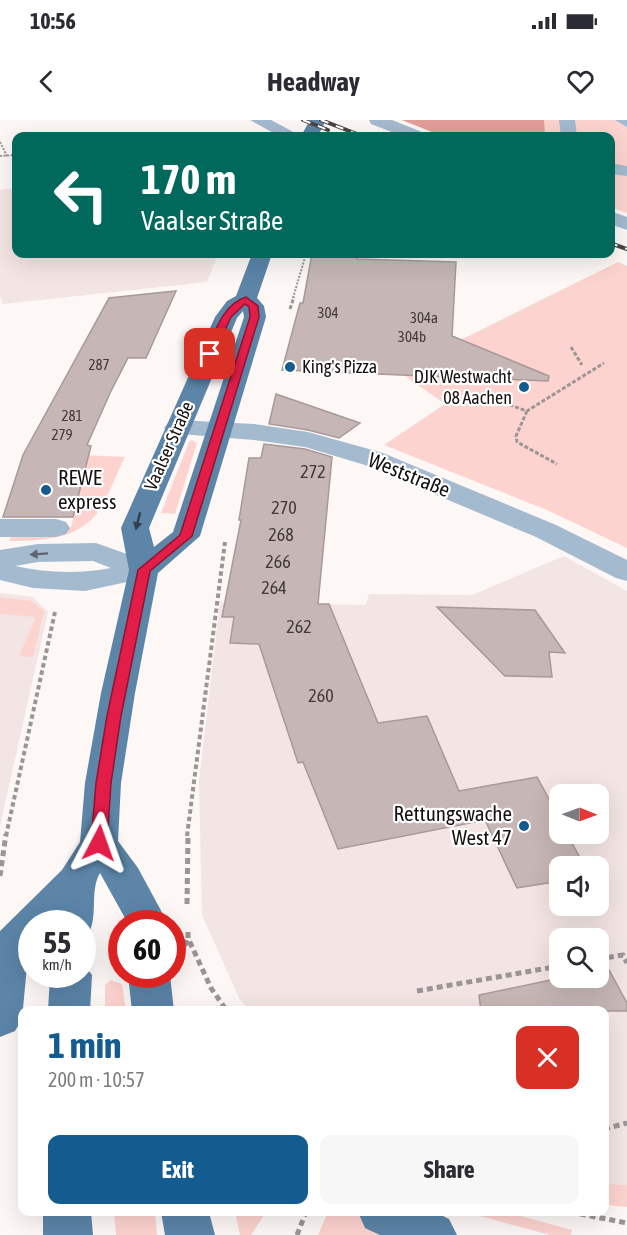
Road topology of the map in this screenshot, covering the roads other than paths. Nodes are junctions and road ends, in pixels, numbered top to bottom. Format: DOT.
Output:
graph roads {
  1 [pos="258,120"];
  2 [pos="377,120"];
  3 [pos="623,120"];
  4 [pos="627,122"];
  5 [pos="285,132"];
  6 [pos="406,132"];
  7 [pos="261,258"];
  8 [pos="246,300"];
  9 [pos="177,428"];
  10 [pos="219,430"];
  11 [pos="0,528"];
  12 [pos="56,528"];
  13 [pos="0,559"];
  14 [pos="144,570"];
  15 [pos="0,571"];
  16 [pos="627,572"];
  17 [pos="99,843"];
  18 [pos="124,878"];
  19 [pos="76,880"];
  20 [pos="75,910"];
  21 [pos="139,910"];
  22 [pos="70,988"];
  23 [pos="150,988"];
  24 [pos="69,1006"];
  25 [pos="152,1006"];
  26 [pos="0,1019"];
  27 [pos="67,1216"];
  28 [pos="186,1216"];
  29 [pos="391,1216"];
  30 [pos="68,1235"];
  31 [pos="190,1235"];
  32 [pos="432,1235"];
  1 -- 5 [label="street"];
  2 -- 6 [label="street"];
  3 -- 4 [label="street"];
  7 -- 8 [label="main road, Vaalser Straße"];
  8 -- 9 [label="main road, Vaalser Straße"];
  8 -- 10 [label="main road, Vaalser Straße"];
  9 -- 10 [label="street, Weststraße"];
  9 -- 14 [label="main road, Vaalser Straße, one-way"];
  10 -- 14 [label="main road, Vaalser Straße"];
  10 -- 16 [label="street, Weststraße"];
  11 -- 12 [label="street"];
  14 -- 13 [label="street, one-way"];
  14 -- 15 [label="street"];
  14 -- 17 [label="main road, Vaalser Straße"];
  17 -- 18 [label="main road"];
  17 -- 19 [label="main road, Vaalser Straße"];
  18 -- 19 [label="street"];
  18 -- 21 [label="main road"];
  19 -- 20 [label="main road, Vaalser Straße"];
  19 -- 26 [label="main road"];
  22 -- 24 [label="main road"];
  23 -- 25 [label="main road"];
  27 -- 30 [label="main road"];
  28 -- 31 [label="main road"];
  29 -- 32 [label="main road"];
}
